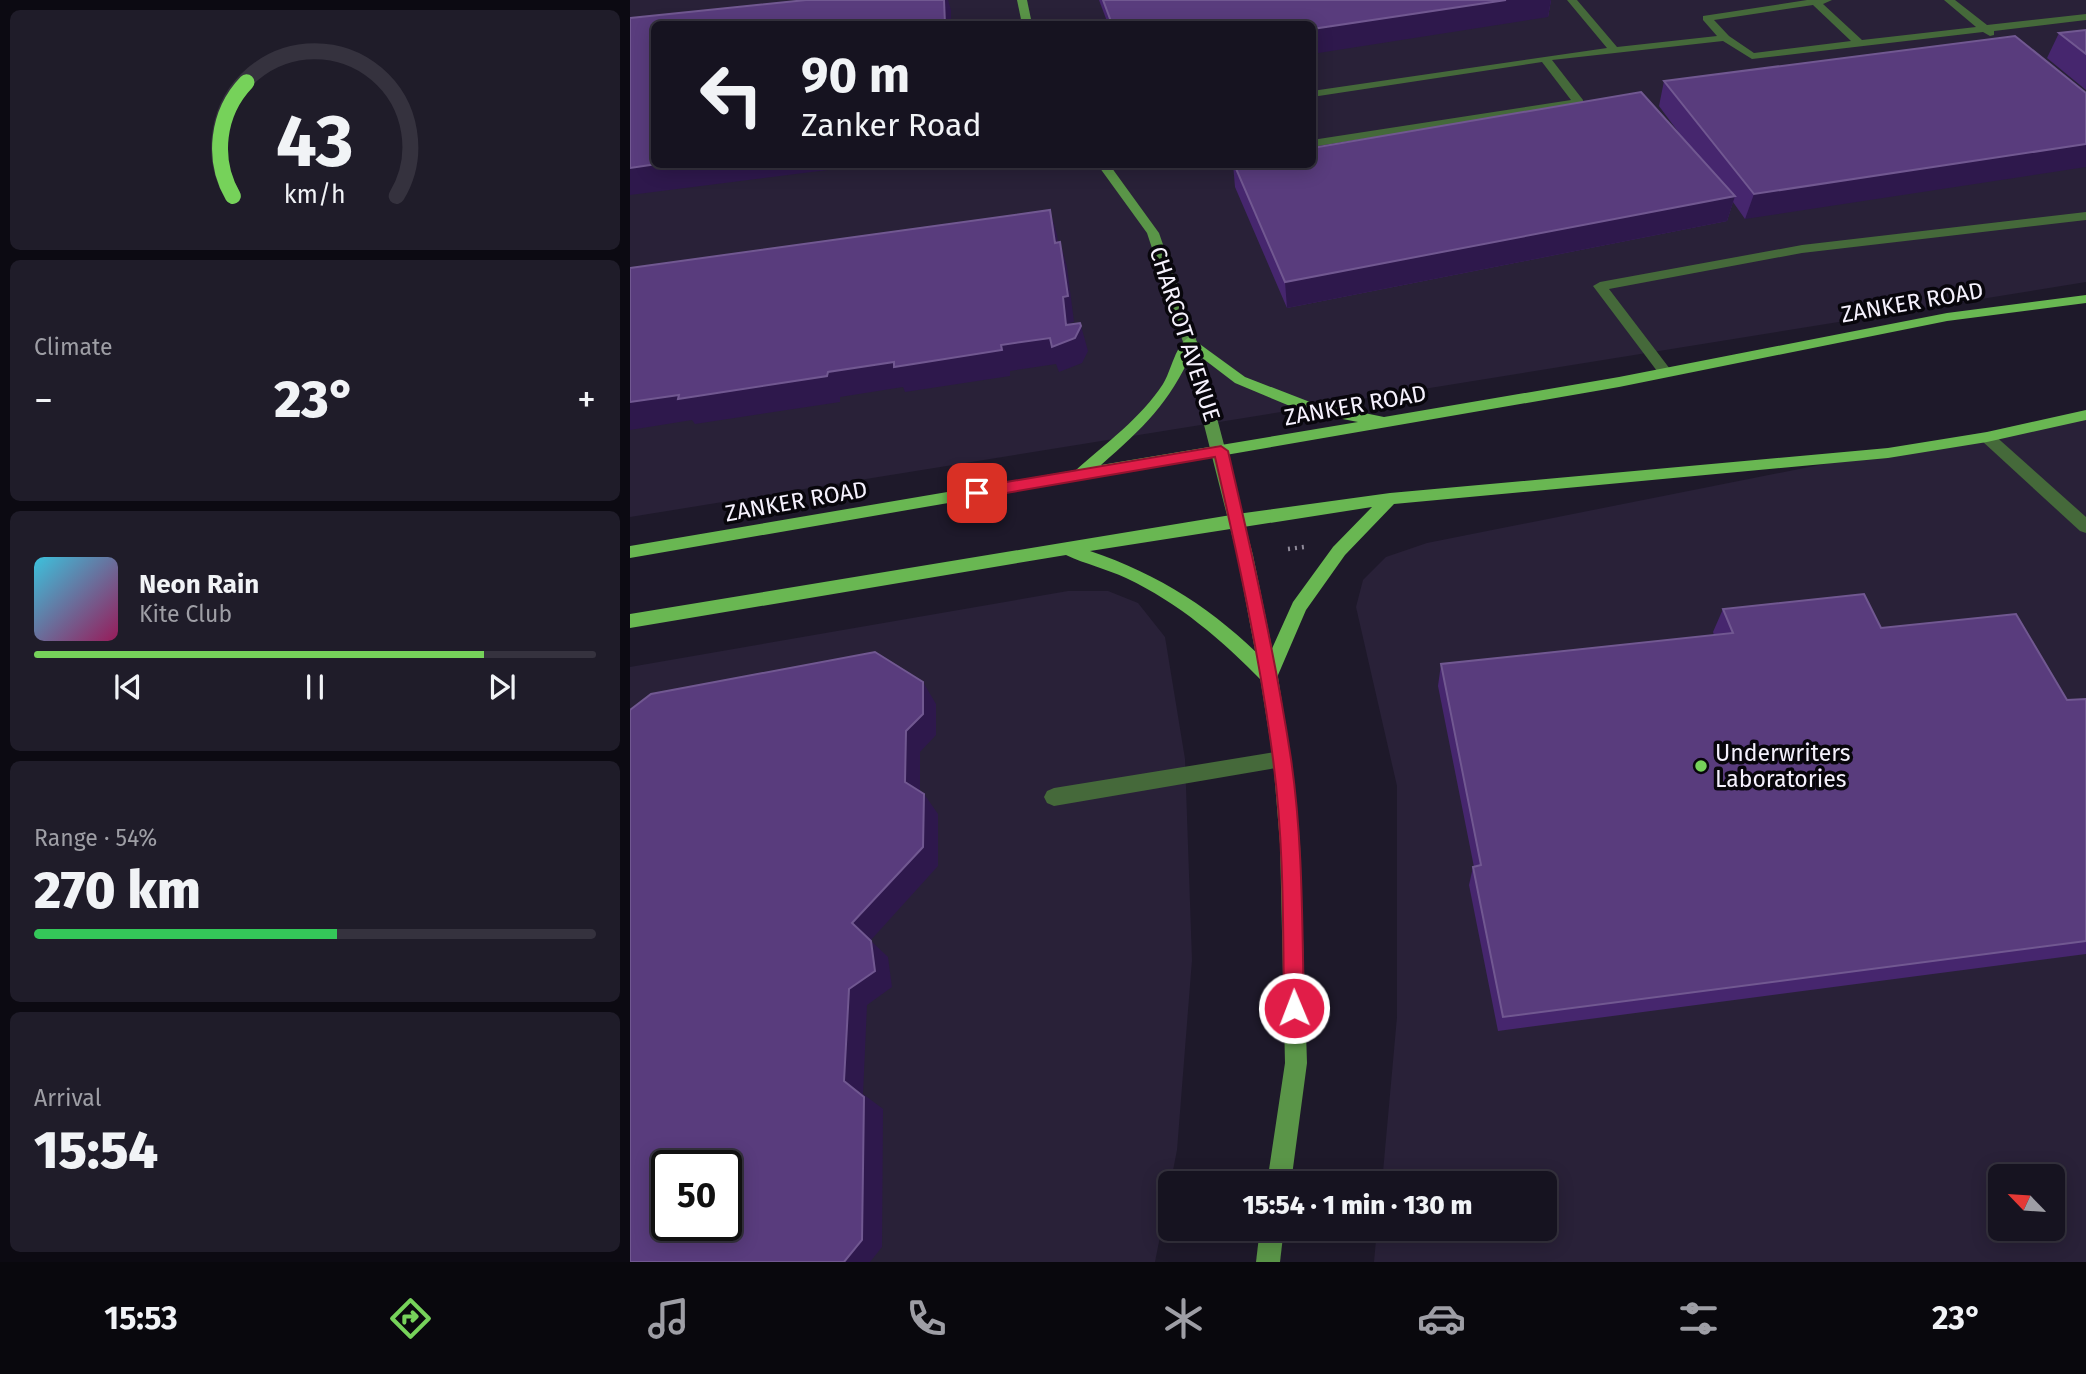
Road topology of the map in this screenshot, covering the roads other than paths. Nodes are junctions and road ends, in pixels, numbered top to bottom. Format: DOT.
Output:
graph roads {
  1 [pos="1022,0"];
  2 [pos="1572,0"];
  3 [pos="1949,0"];
  4 [pos="1821,1"];
  5 [pos="2086,17"];
  6 [pos="1026,21"];
  7 [pos="1985,29"];
  8 [pos="1725,37"];
  9 [pos="1860,44"];
  10 [pos="2004,45"];
  11 [pos="1614,50"];
  12 [pos="1545,58"];
  13 [pos="1316,93"];
  14 [pos="1316,143"];
  15 [pos="1106,168"];
  16 [pos="2086,216"];
  17 [pos="2086,299"];
  18 [pos="1191,342"];
  19 [pos="1665,372"];
  20 [pos="2086,415"];
  21 [pos="1391,422"];
  22 [pos="1987,437"];
  23 [pos="1221,451"];
  24 [pos="1080,475"];
  25 [pos="1390,499"];
  26 [pos="1237,520"];
  27 [pos="2086,527"];
  28 [pos="1067,549"];
  29 [pos="630,552"];
  30 [pos="630,621"];
  31 [pos="1269,677"];
  32 [pos="1282,759"];
  33 [pos="1054,797"];
  34 [pos="1281,1171"];
  35 [pos="1270,1241"];
  36 [pos="1268,1262"];
  1 -- 6 [label="main road"];
  2 -- 11 [label="lane"];
  3 -- 7 [label="lane"];
  4 -- 8 [label="lane"];
  4 -- 9 [label="lane"];
  5 -- 7 [label="lane"];
  7 -- 9 [label="lane"];
  7 -- 10 [label="lane"];
  8 -- 9 [label="lane"];
  8 -- 11 [label="lane"];
  11 -- 12 [label="lane"];
  12 -- 13 [label="lane"];
  12 -- 14 [label="lane"];
  15 -- 18 [label="main road, CHARCOT AVENUE"];
  16 -- 19 [label="lane"];
  17 -- 19 [label="main road, ZANKER ROAD"];
  18 -- 21 [label="main road"];
  18 -- 23 [label="main road, CHARCOT AVENUE"];
  18 -- 24 [label="main road"];
  19 -- 21 [label="main road, ZANKER ROAD"];
  20 -- 22 [label="main road"];
  21 -- 23 [label="main road, ZANKER ROAD"];
  22 -- 25 [label="main road"];
  22 -- 27 [label="lane"];
  23 -- 24 [label="main road, ZANKER ROAD"];
  23 -- 26 [label="main road, CHARCOT AVENUE"];
  24 -- 29 [label="main road, ZANKER ROAD"];
  25 -- 26 [label="main road"];
  25 -- 31 [label="main road"];
  26 -- 28 [label="main road"];
  26 -- 31 [label="main road, CHARCOT AVENUE"];
  28 -- 30 [label="main road"];
  28 -- 31 [label="main road"];
  31 -- 32 [label="main road, CHARCOT AVENUE"];
  32 -- 33 [label="lane"];
  32 -- 34 [label="main road, CHARCOT AVENUE"];
  35 -- 36 [label="main road"];
}
